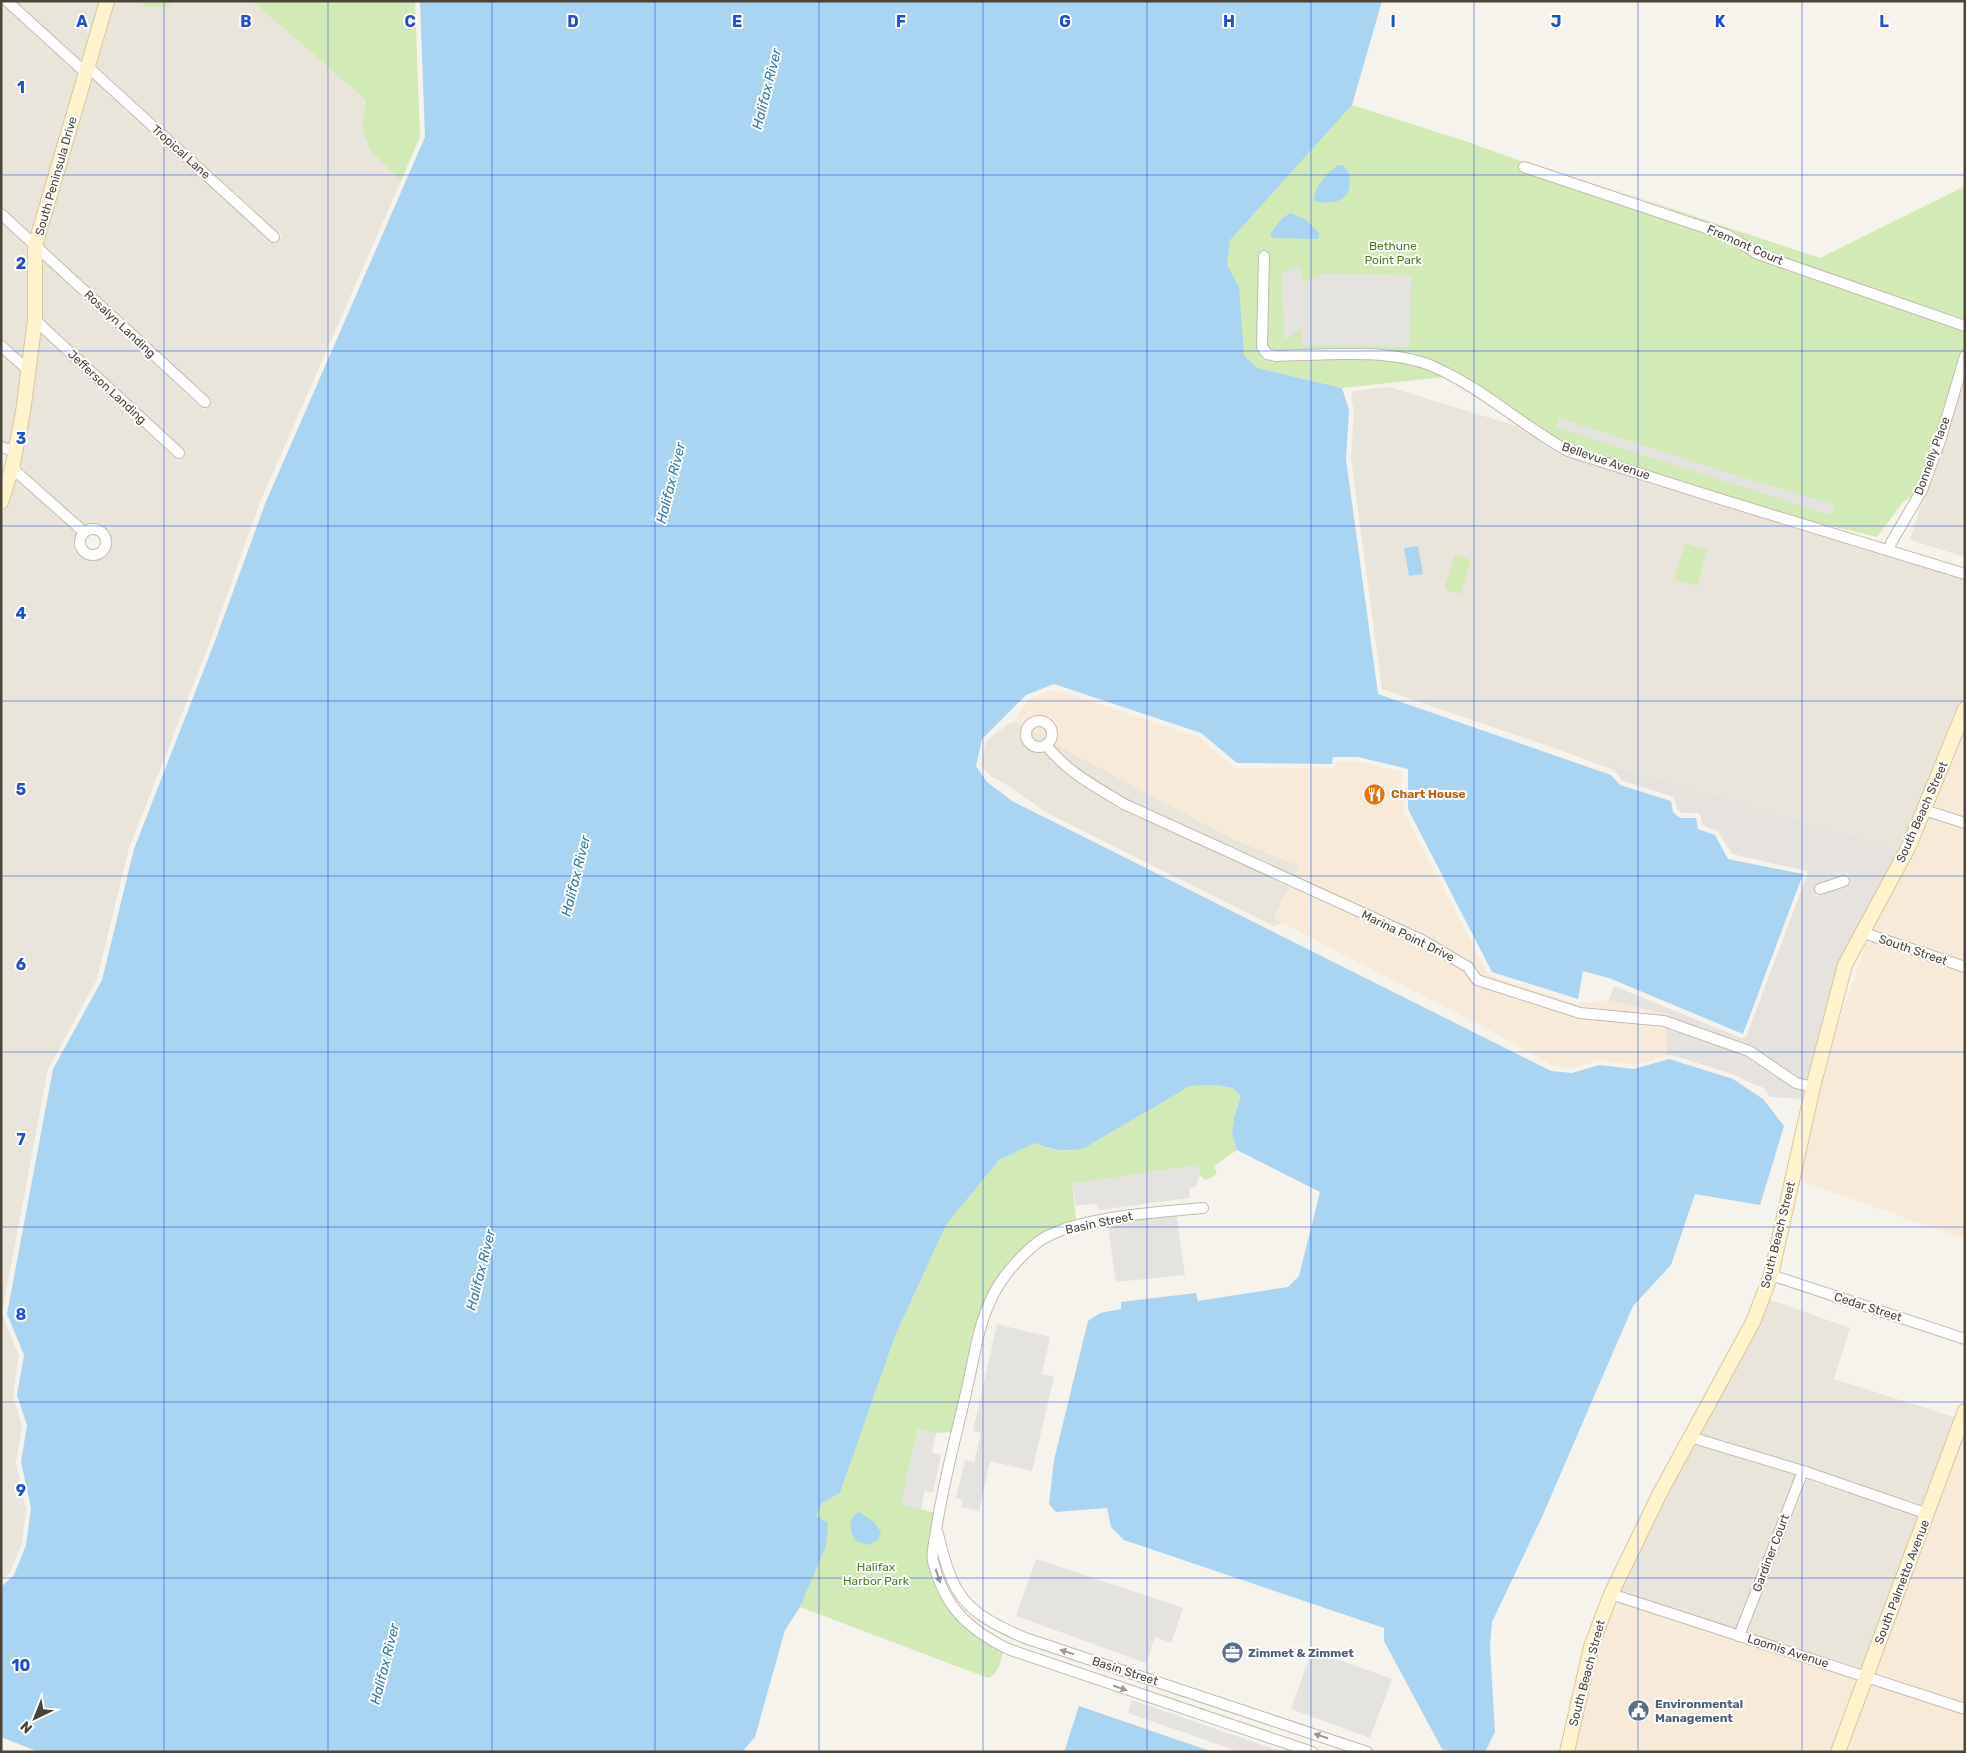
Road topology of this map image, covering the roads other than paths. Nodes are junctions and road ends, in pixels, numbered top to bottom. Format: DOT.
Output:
graph roads {
  1 [pos="7,1"];
  2 [pos="107,1"];
  3 [pos="87,70"];
  4 [pos="1524,167"];
  5 [pos="1,214"];
  6 [pos="274,237"];
  7 [pos="35,246"];
  8 [pos="1264,256"];
  9 [pos="35,320"];
  10 [pos="1965,326"];
  11 [pos="1,346"];
  12 [pos="1965,356"];
  13 [pos="28,370"];
  14 [pos="204,402"];
  15 [pos="8,449"];
  16 [pos="179,453"];
  17 [pos="12,468"];
  18 [pos="1,502"];
  19 [pos="84,532"];
  20 [pos="1889,550"];
  21 [pos="1965,574"];
  22 [pos="1965,709"];
  23 [pos="1046,745"];
  24 [pos="1924,810"];
  25 [pos="1965,823"];
  26 [pos="1844,881"];
  27 [pos="1820,889"];
  28 [pos="1861,932"];
  29 [pos="1965,967"];
  30 [pos="1813,1087"];
  31 [pos="1203,1208"];
  32 [pos="1771,1275"];
  33 [pos="1965,1338"];
  34 [pos="1965,1411"];
  35 [pos="1690,1437"];
  36 [pos="1803,1471"];
  37 [pos="1928,1514"];
  38 [pos="937,1529"];
  39 [pos="1610,1594"];
  40 [pos="1014,1634"];
  41 [pos="1739,1636"];
  42 [pos="1008,1650"];
  43 [pos="1102,1664"];
  44 [pos="1866,1676"];
  45 [pos="1098,1680"];
  46 [pos="1195,1694"];
  47 [pos="1965,1709"];
  48 [pos="1190,1711"];
  49 [pos="1254,1714"];
  50 [pos="1249,1731"];
  51 [pos="1312,1752"];
  52 [pos="1367,1752"];
  53 [pos="1567,1752"];
  54 [pos="1838,1752"];
  1 -- 3 [label="street, Tropical Lane"];
  2 -- 3 [label="street, South Peninsula Drive"];
  3 -- 6 [label="street, Tropical Lane"];
  3 -- 7 [label="street, South Peninsula Drive"];
  4 -- 10 [label="street, Fremont Court"];
  5 -- 7 [label="street, Rosalyn Landing"];
  7 -- 9 [label="street, South Peninsula Drive"];
  7 -- 14 [label="street, Rosalyn Landing"];
  8 -- 20 [label="street, Bellevue Avenue"];
  9 -- 13 [label="street, South Peninsula Drive"];
  9 -- 16 [label="street, Jefferson Landing"];
  11 -- 13 [label="street"];
  12 -- 20 [label="street, Donnelly Place"];
  13 -- 15 [label="street, South Peninsula Drive"];
  15 -- 17 [label="street, South Peninsula Drive"];
  17 -- 18 [label="street, South Peninsula Drive"];
  17 -- 19 [label="street"];
  20 -- 21 [label="street, Bellevue Avenue"];
  22 -- 24 [label="street, South Beach Street"];
  23 -- 30 [label="street, Marina Point Drive"];
  24 -- 25 [label="street"];
  24 -- 28 [label="street, South Beach Street"];
  26 -- 27 [label="street"];
  28 -- 29 [label="street, South Street"];
  28 -- 30 [label="street, South Beach Street"];
  30 -- 32 [label="street, South Beach Street"];
  31 -- 38 [label="street, Basin Street"];
  32 -- 33 [label="street, Cedar Street"];
  32 -- 35 [label="street, South Beach Street"];
  34 -- 37 [label="street, South Palmetto Avenue"];
  35 -- 36 [label="street"];
  35 -- 39 [label="street, South Beach Street"];
  36 -- 37 [label="street"];
  36 -- 41 [label="street, Gardiner Court"];
  37 -- 44 [label="street, South Palmetto Avenue"];
  38 -- 40 [label="street, Basin Street"];
  38 -- 42 [label="street, Basin Street, one-way"];
  39 -- 41 [label="street, Loomis Avenue"];
  39 -- 53 [label="street, South Beach Street"];
  40 -- 42 [label="street"];
  43 -- 40 [label="street, Basin Street, one-way"];
  41 -- 44 [label="street, Loomis Avenue"];
  42 -- 45 [label="street, Basin Street"];
  43 -- 45 [label="street"];
  43 -- 46 [label="street, Basin Street"];
  44 -- 47 [label="street, Loomis Avenue"];
  44 -- 54 [label="street, South Palmetto Avenue"];
  45 -- 48 [label="street, Basin Street, one-way"];
  46 -- 48 [label="street"];
  46 -- 49 [label="street, Basin Street"];
  48 -- 50 [label="street, Basin Street"];
  49 -- 50 [label="street"];
  52 -- 49 [label="street, Basin Street, one-way"];
  50 -- 51 [label="street, Basin Street"];
}
